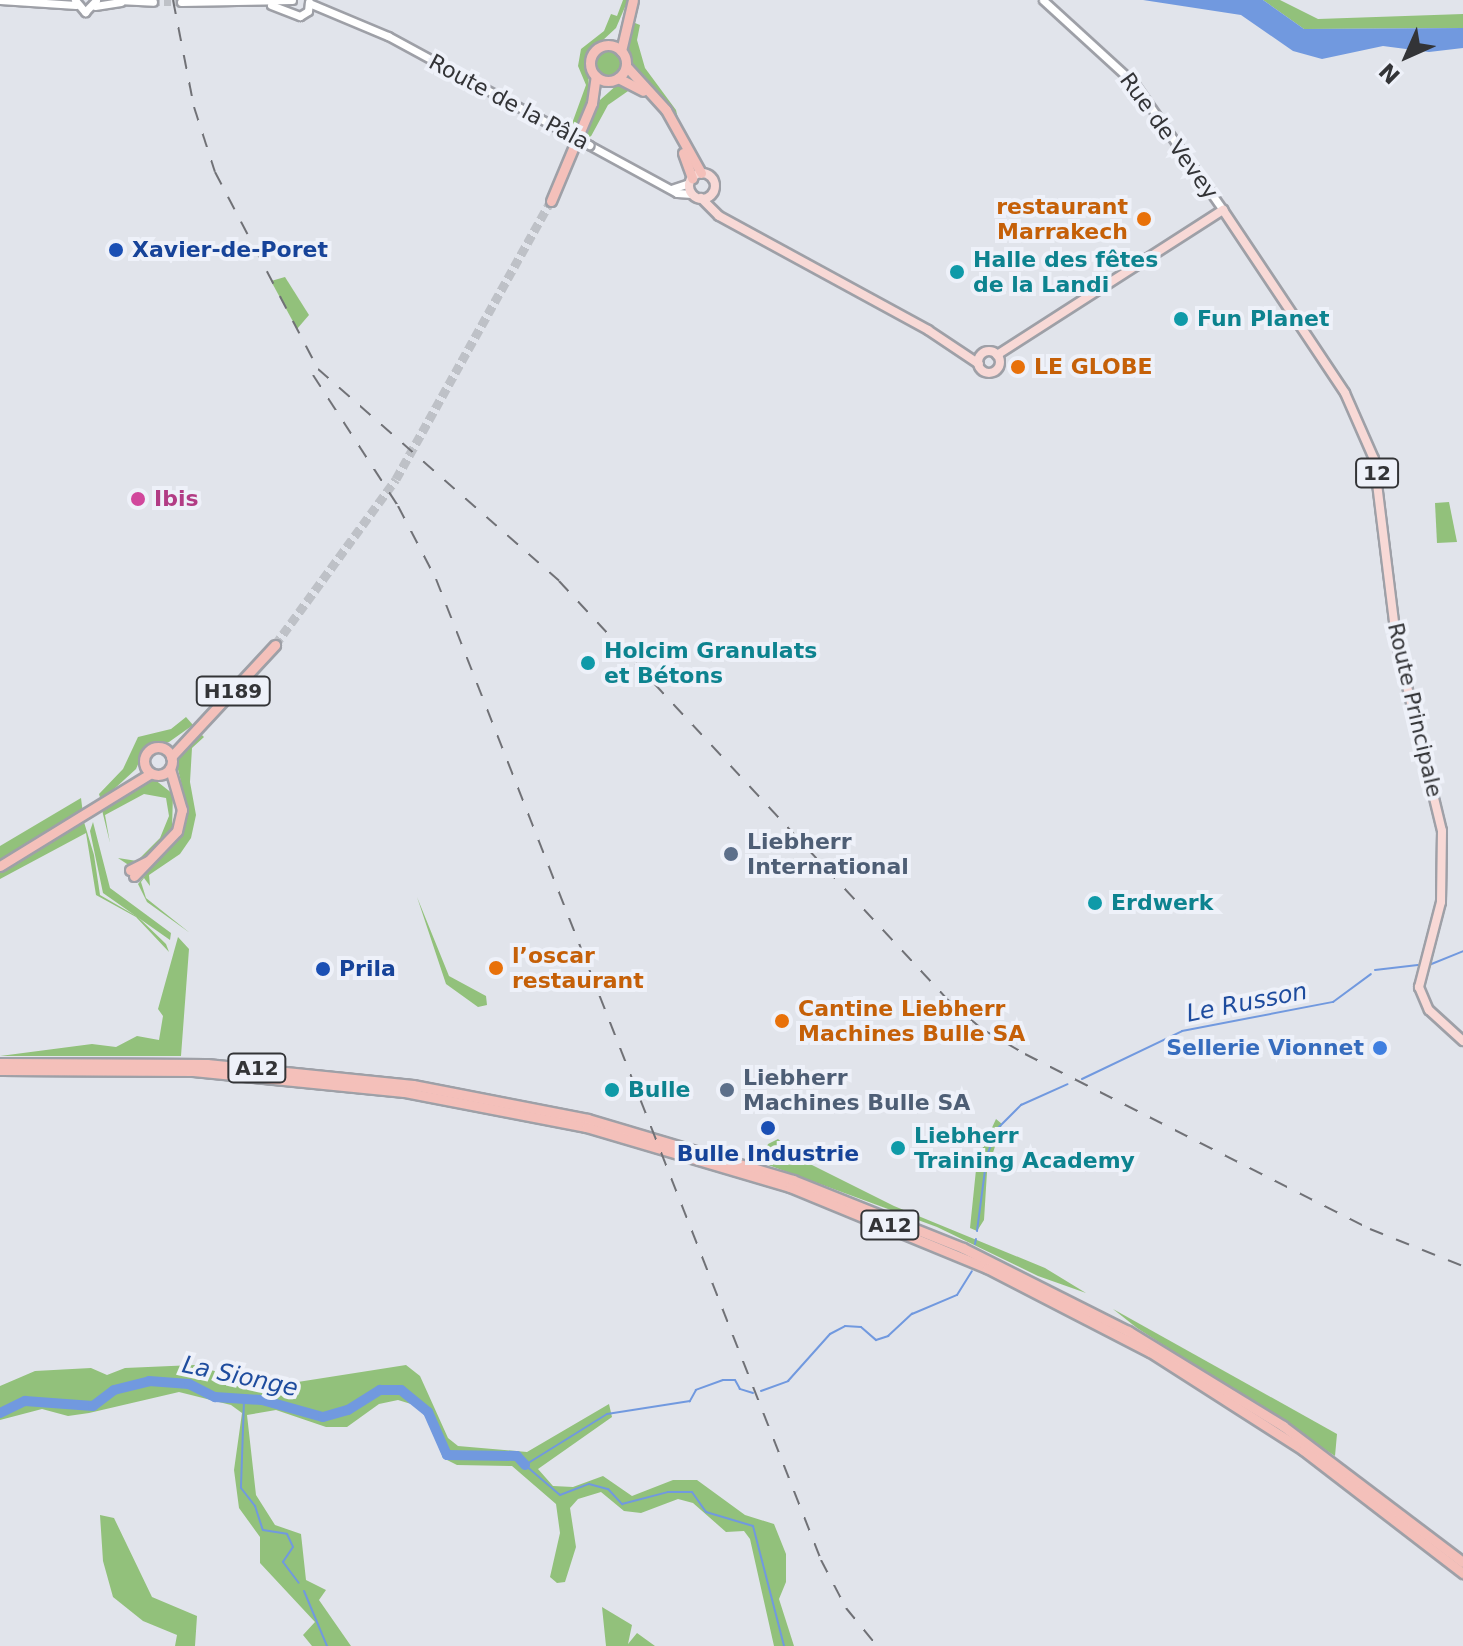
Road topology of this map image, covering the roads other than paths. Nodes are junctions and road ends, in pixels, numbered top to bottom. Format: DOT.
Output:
graph roads {
  1 [pos="0,0"];
  2 [pos="52,0"];
  3 [pos="292,0"];
  4 [pos="633,0"];
  5 [pos="1043,0"];
  6 [pos="122,1"];
  7 [pos="153,2"];
  8 [pos="181,2"];
  9 [pos="308,2"];
  10 [pos="75,3"];
  11 [pos="96,3"];
  12 [pos="261,3"];
  13 [pos="291,10"];
  14 [pos="306,14"];
  15 [pos="346,18"];
  16 [pos="626,19"];
  17 [pos="609,45"];
  18 [pos="621,51"];
  19 [pos="626,66"];
  20 [pos="596,76"];
  21 [pos="614,80"];
  22 [pos="592,103"];
  23 [pos="694,178"];
  24 [pos="671,189"];
  25 [pos="711,194"];
  26 [pos="696,196"];
  27 [pos="551,201"];
  28 [pos="1223,210"];
  29 [pos="725,219"];
  30 [pos="980,360"];
  31 [pos="998,360"];
  32 [pos="275,645"];
  33 [pos="168,753"];
  34 [pos="157,771"];
  35 [pos="0,866"];
  36 [pos="132,873"];
  37 [pos="1463,1041"];
  38 [pos="0,1061"];
  39 [pos="0,1070"];
  40 [pos="1463,1562"];
  41 [pos="1463,1573"];
  1 -- 2 [label="street"];
  2 -- 10 [label="street"];
  3 -- 12 [label="street"];
  3 -- 13 [label="street"];
  4 -- 16 [label="highway"];
  5 -- 28 [label="street, Rue de Vevey"];
  6 -- 7 [label="street"];
  6 -- 11 [label="street"];
  8 -- 12 [label="street"];
  9 -- 14 [label="street"];
  9 -- 15 [label="street, Route de la Pâla"];
  10 -- 11 [label="street"];
  12 -- 13 [label="street"];
  13 -- 14 [label="street, Route de la Pâla"];
  14 -- 15 [label="street, Route de la Pâla"];
  15 -- 24 [label="street, Route de la Pâla, bridge"];
  16 -- 17 [label="highway"];
  16 -- 18 [label="highway"];
  17 -- 18 [label="highway"];
  17 -- 20 [label="highway"];
  18 -- 19 [label="highway"];
  19 -- 21 [label="highway"];
  19 -- 23 [label="highway"];
  20 -- 21 [label="highway"];
  20 -- 22 [label="highway"];
  21 -- 22 [label="highway"];
  21 -- 23 [label="highway"];
  22 -- 27 [label="highway"];
  23 -- 24 [label="street"];
  23 -- 25 [label="main road"];
  23 -- 26 [label="main road"];
  24 -- 26 [label="street, Route de la Pâla"];
  25 -- 26 [label="main road"];
  25 -- 29 [label="main road"];
  26 -- 29 [label="main road, Route de la Pâla"];
  28 -- 31 [label="main road"];
  28 -- 37 [label="main road, Route Principale / 12"];
  29 -- 30 [label="main road, Route de la Pâla"];
  30 -- 31 [label="main road"];
  30 -- 31 [label="main road"];
  32 -- 33 [label="highway, H189"];
  33 -- 34 [label="highway"];
  33 -- 34 [label="highway"];
  34 -- 35 [label="highway"];
  34 -- 36 [label="highway"];
  38 -- 40 [label="highway, A12"];
  39 -- 41 [label="highway, A12"];
}
